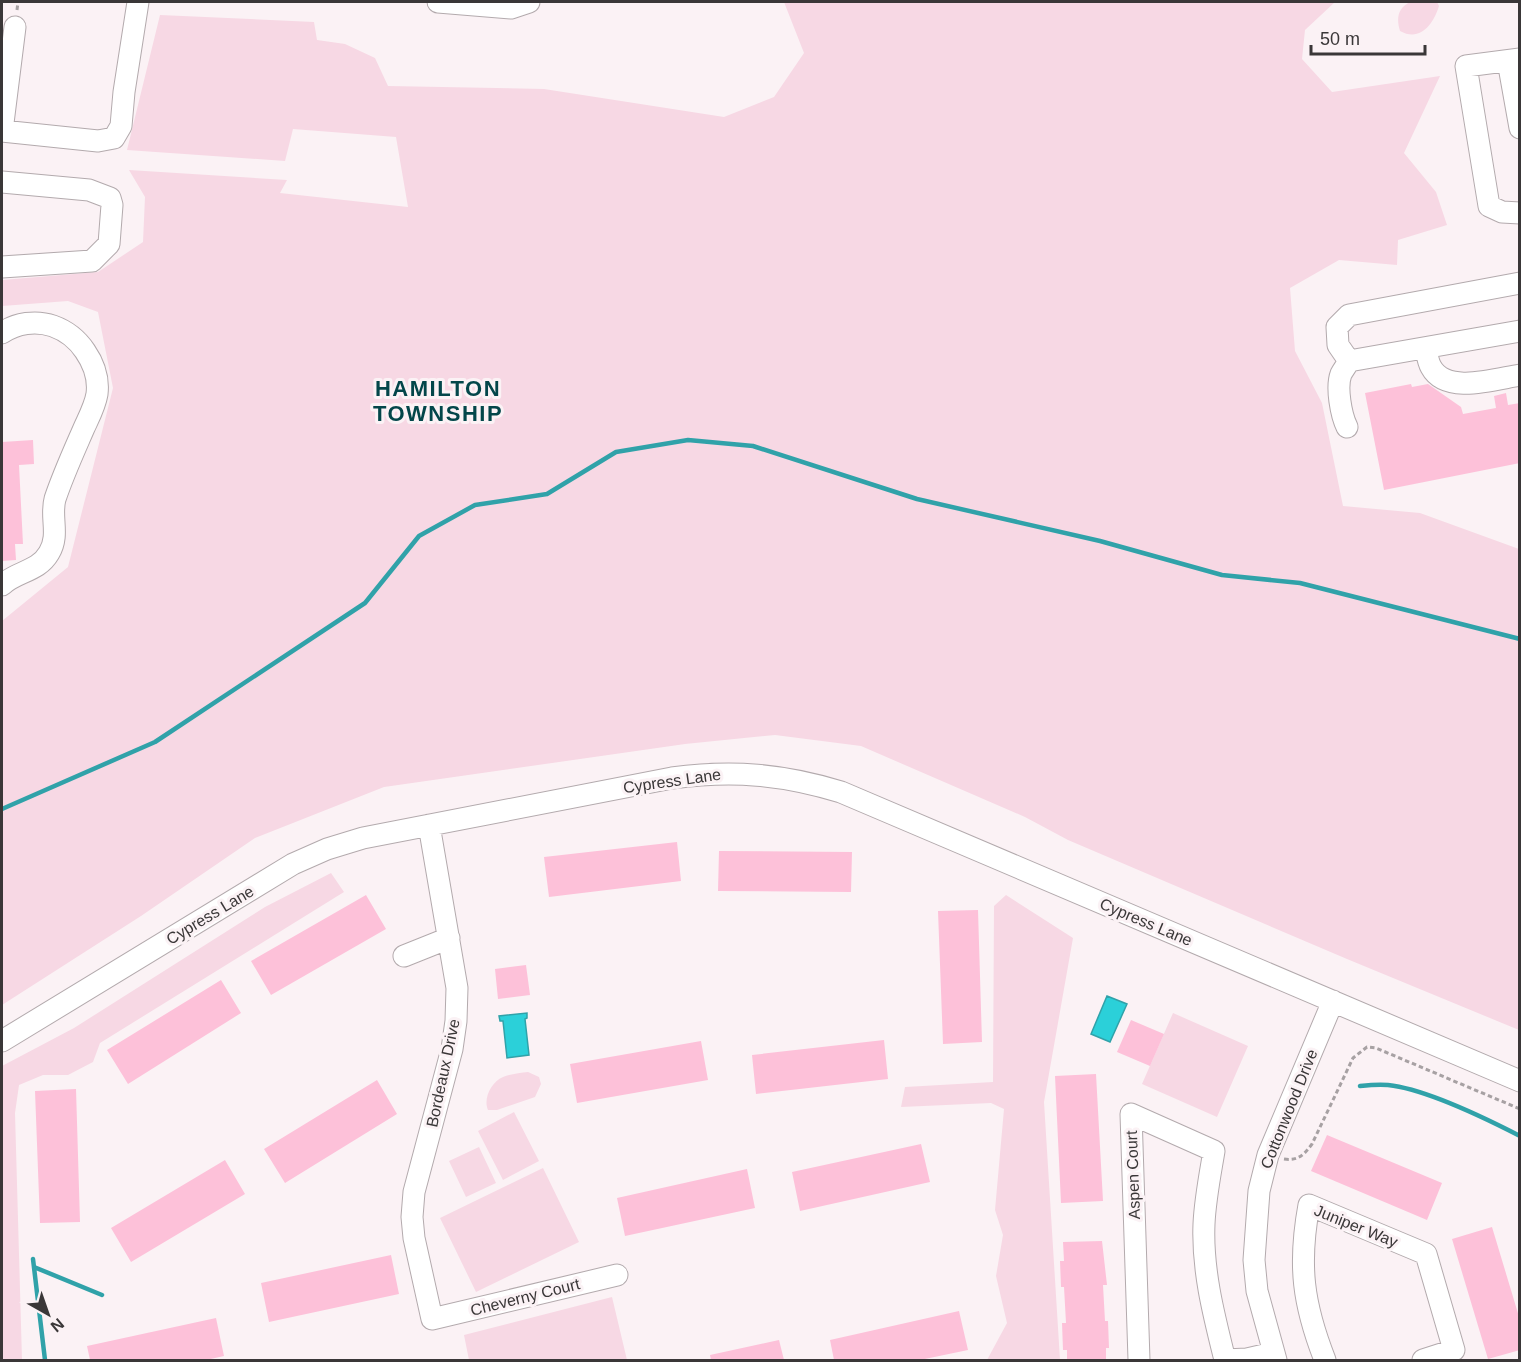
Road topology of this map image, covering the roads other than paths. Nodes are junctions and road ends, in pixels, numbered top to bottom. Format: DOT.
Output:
graph roads {
  1 [pos="138,2"];
  2 [pos="438,2"];
  3 [pos="529,2"];
  4 [pos="15,27"];
  5 [pos="1514,60"];
  6 [pos="1520,128"];
  7 [pos="2,131"];
  8 [pos="2,182"];
  9 [pos="1520,213"];
  10 [pos="2,267"];
  11 [pos="1520,283"];
  12 [pos="1520,331"];
  13 [pos="2,333"];
  14 [pos="1426,349"];
  15 [pos="1349,361"];
  16 [pos="1520,375"];
  17 [pos="1347,427"];
  18 [pos="2,585"];
  19 [pos="429,825"];
  20 [pos="449,938"];
  21 [pos="404,956"];
  22 [pos="1333,1001"];
  23 [pos="2,1041"];
  24 [pos="1520,1081"];
  25 [pos="617,1275"];
  26 [pos="432,1319"];
  27 [pos="1274,1357"];
  28 [pos="1138,1360"];
  29 [pos="1225,1360"];
  30 [pos="1325,1360"];
  31 [pos="1423,1360"];
  1 -- 7 [label="street"];
  2 -- 3 [label="street"];
  4 -- 7 [label="street"];
  5 -- 6 [label="street"];
  5 -- 9 [label="street"];
  8 -- 10 [label="street"];
  11 -- 15 [label="street"];
  12 -- 14 [label="street"];
  13 -- 18 [label="street"];
  14 -- 15 [label="street"];
  14 -- 16 [label="street"];
  15 -- 17 [label="street"];
  19 -- 20 [label="street, Bordeaux Drive"];
  19 -- 22 [label="street, Cypress Lane"];
  19 -- 23 [label="street, Cypress Lane"];
  20 -- 21 [label="street"];
  20 -- 26 [label="street, Bordeaux Drive"];
  22 -- 24 [label="street, Cypress Lane"];
  22 -- 27 [label="street, Cottonwood Drive"];
  25 -- 26 [label="street, Cheverny Court"];
  27 -- 29 [label="street, Aspen Court"];
  28 -- 29 [label="street, Aspen Court"];
  30 -- 31 [label="street, Juniper Way"];
}
